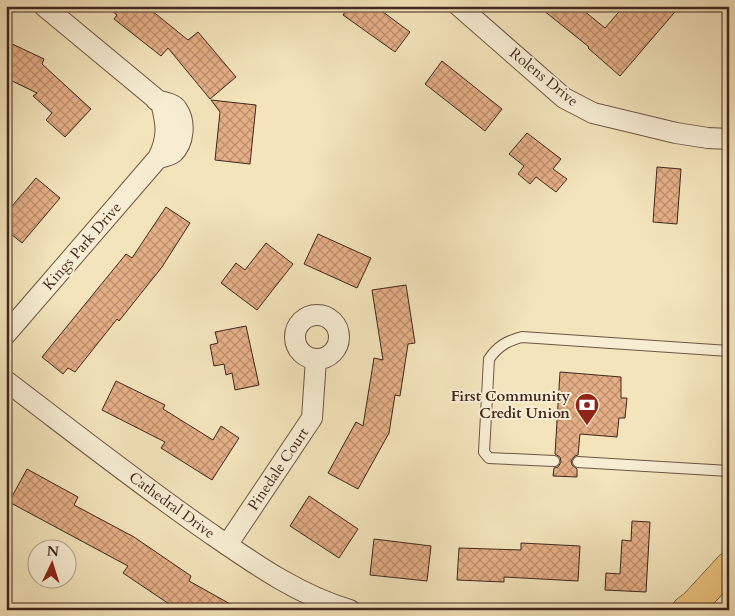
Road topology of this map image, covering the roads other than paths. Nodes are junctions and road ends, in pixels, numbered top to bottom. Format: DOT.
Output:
graph roads {
  1 [pos="44,6"];
  2 [pos="460,6"];
  3 [pos="729,139"];
  4 [pos="6,334"];
  5 [pos="729,351"];
  6 [pos="316,359"];
  7 [pos="6,381"];
  8 [pos="554,461"];
  9 [pos="578,462"];
  10 [pos="729,471"];
  11 [pos="227,544"];
  12 [pos="729,566"];
  13 [pos="350,610"];
  14 [pos="686,610"];
  1 -- 4 [label="street, Kings Park Drive"];
  2 -- 3 [label="street, Rolens Drive"];
  5 -- 8 [label="lane"];
  6 -- 11 [label="street, Pinedale Court"];
  7 -- 11 [label="street, Cathedral Drive"];
  9 -- 10 [label="lane"];
  11 -- 13 [label="street, Cathedral Drive"];
  12 -- 14 [label="main road"];
}
